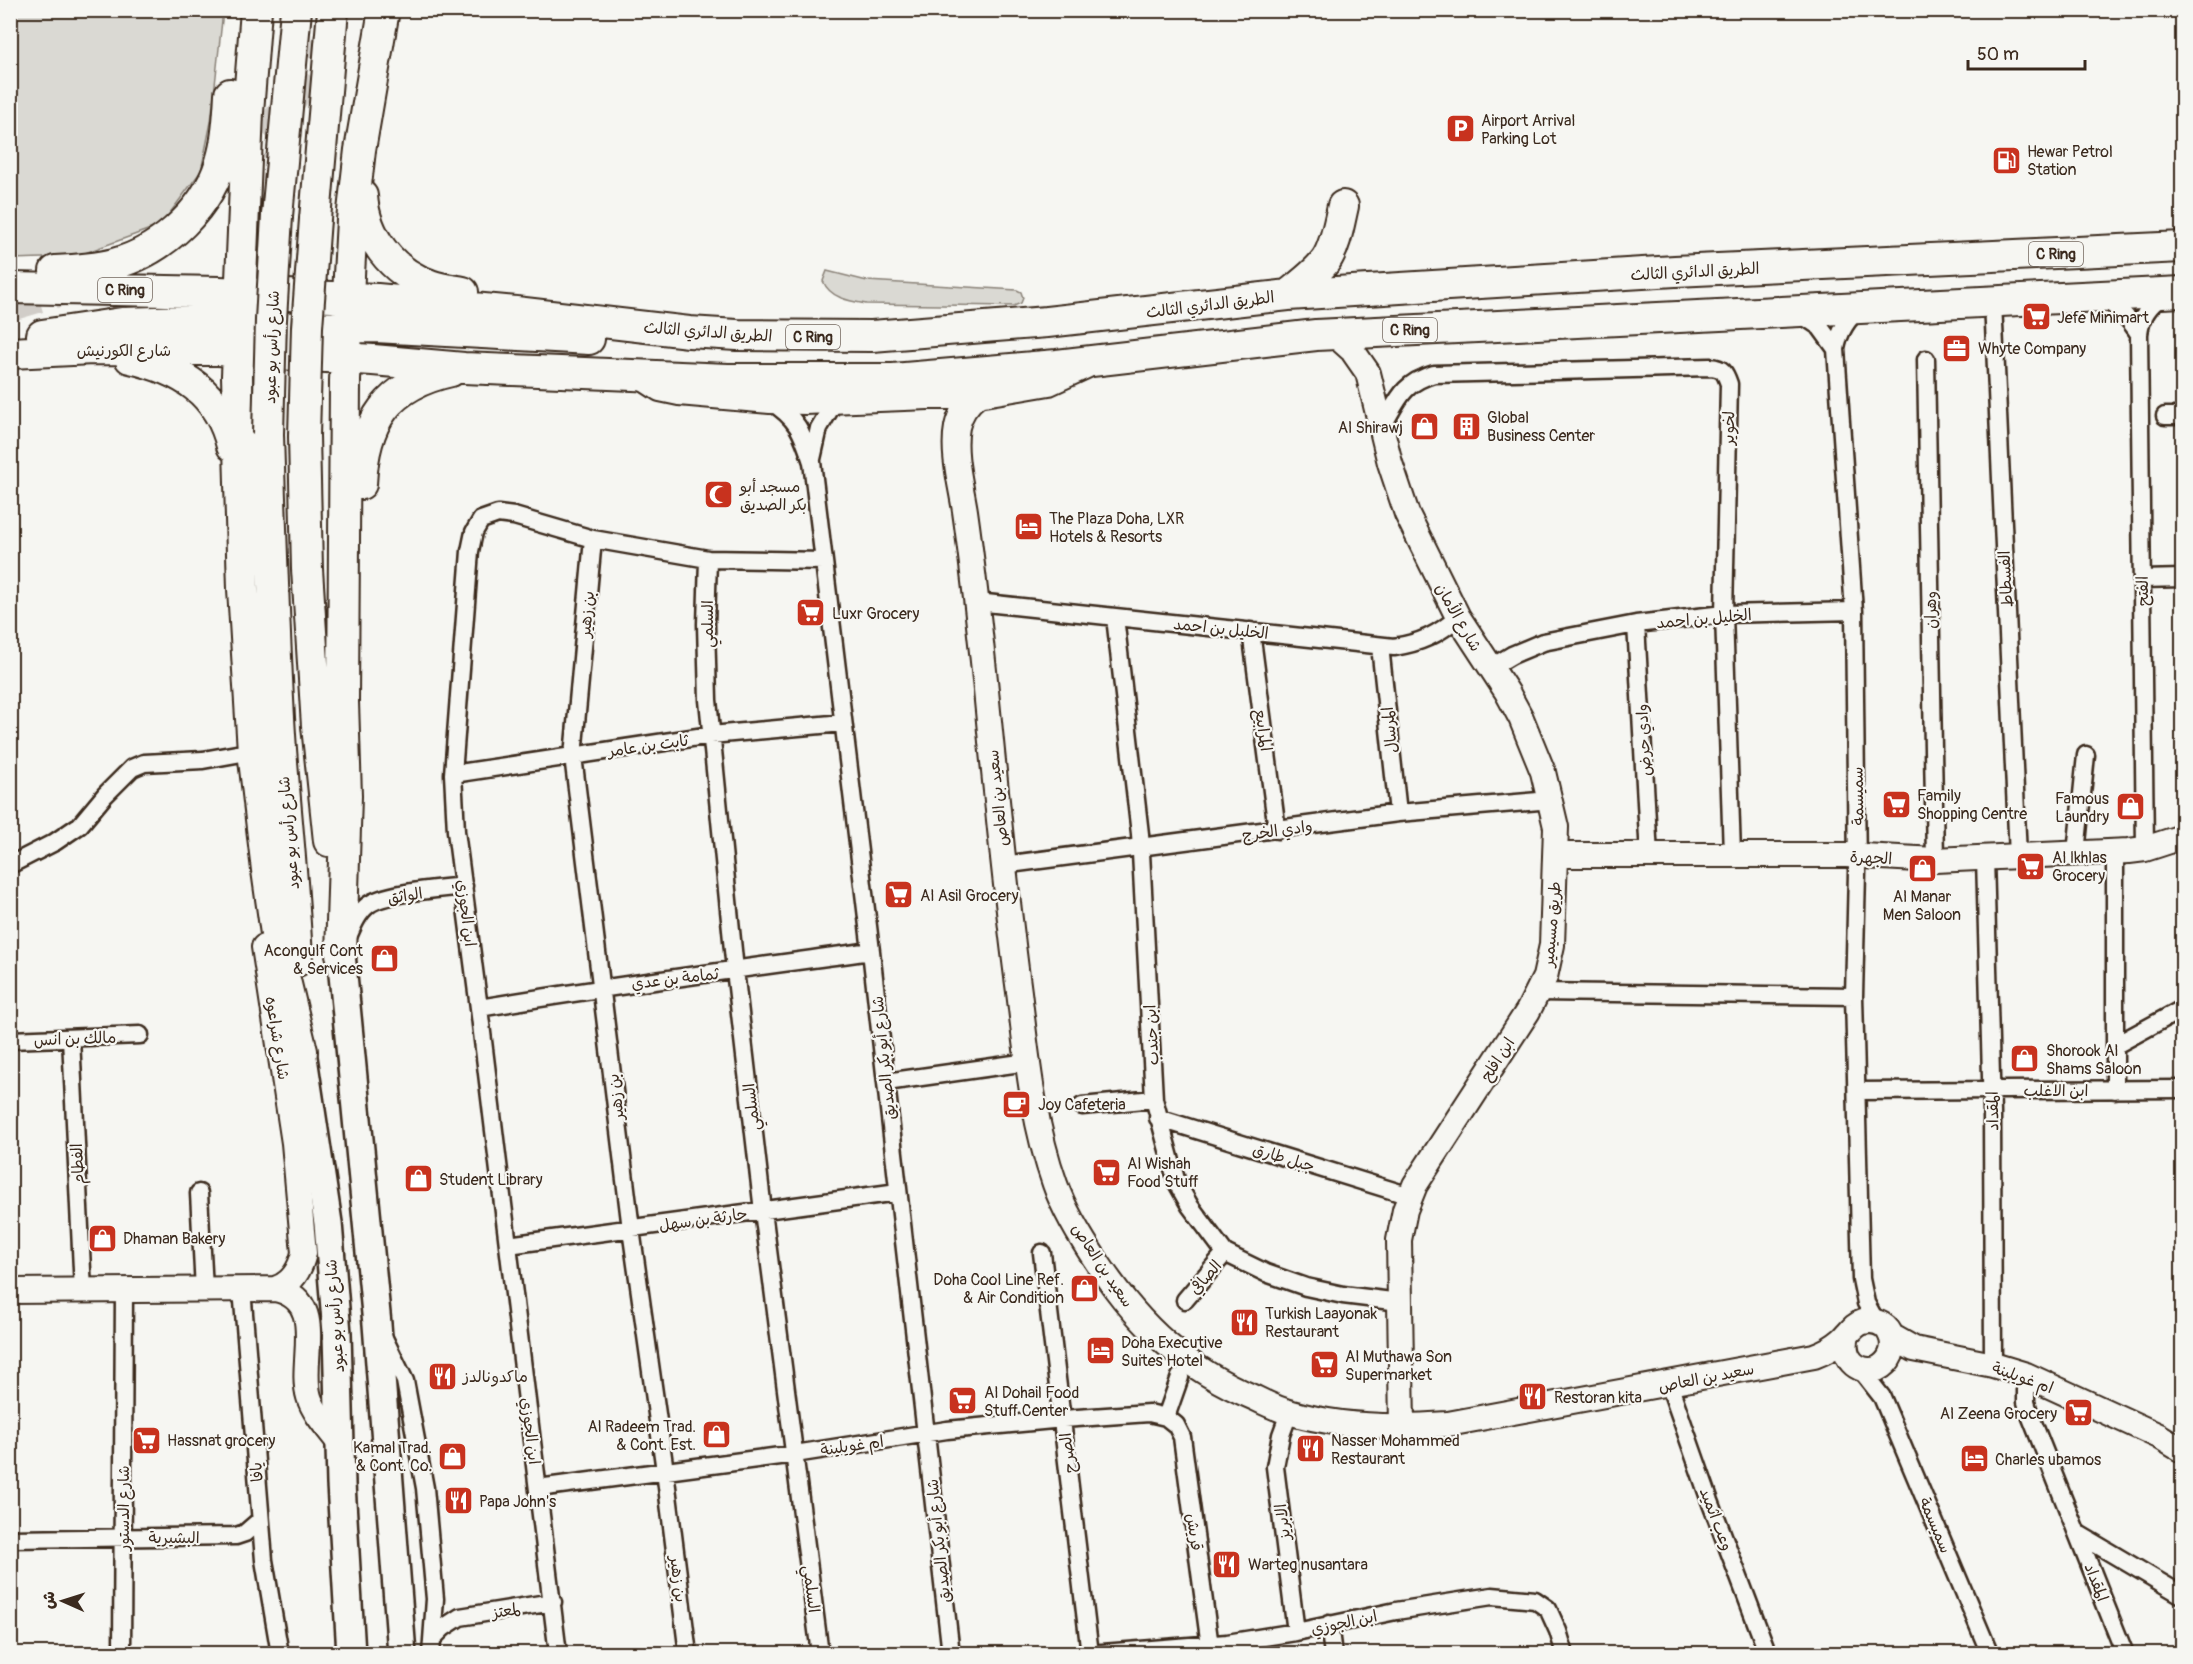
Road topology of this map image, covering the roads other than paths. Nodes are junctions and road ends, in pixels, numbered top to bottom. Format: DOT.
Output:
graph roads {
  1 [pos="238,10"];
  2 [pos="256,10"];
  3 [pos="296,10"];
  4 [pos="333,10"];
  5 [pos="384,10"];
  6 [pos="365,119"];
  7 [pos="1343,206"];
  8 [pos="2182,247"];
  9 [pos="10,274"];
  10 [pos="10,288"];
  11 [pos="2176,293"];
  12 [pos="1288,295"];
  13 [pos="2100,298"];
  14 [pos="1993,302"];
  15 [pos="239,306"];
  16 [pos="1861,308"];
  17 [pos="348,312"];
  18 [pos="516,312"];
  19 [pos="1797,312"];
  20 [pos="1393,330"];
  21 [pos="689,332"];
  22 [pos="1334,334"];
  23 [pos="2139,334"];
  24 [pos="10,342"];
  25 [pos="93,349"];
  26 [pos="1836,350"];
  27 [pos="238,351"];
  28 [pos="10,353"];
  29 [pos="345,358"];
  30 [pos="1096,359"];
  31 [pos="1926,359"];
  32 [pos="464,368"];
  33 [pos="1368,373"];
  34 [pos="639,375"];
  35 [pos="978,395"];
  36 [pos="927,398"];
  37 [pos="770,401"];
  38 [pos="836,401"];
  39 [pos="2165,416"];
  40 [pos="2182,416"];
  41 [pos="1382,427"];
  42 [pos="956,438"];
  43 [pos="812,462"];
  44 [pos="240,482"];
  45 [pos="593,539"];
  46 [pos="708,559"];
  47 [pos="824,561"];
  48 [pos="2182,578"];
  49 [pos="2142,579"];
  50 [pos="977,602"];
  51 [pos="1854,611"];
  52 [pos="1724,614"];
  53 [pos="1115,617"];
  54 [pos="1458,617"];
  55 [pos="1636,624"];
  56 [pos="1251,631"];
  57 [pos="1380,646"];
  58 [pos="1490,668"];
  59 [pos="343,702"];
  60 [pos="843,723"];
  61 [pos="711,735"];
  62 [pos="2086,755"];
  63 [pos="573,756"];
  64 [pos="255,764"];
  65 [pos="453,774"];
  66 [pos="1551,800"];
  67 [pos="1398,813"];
  68 [pos="1277,830"];
  69 [pos="2182,837"];
  70 [pos="1141,847"];
  71 [pos="2145,849"];
  72 [pos="2115,852"];
  73 [pos="2076,853"];
  74 [pos="1732,854"];
  75 [pos="1556,855"];
  76 [pos="1649,856"];
  77 [pos="1857,856"];
  78 [pos="2018,856"];
  79 [pos="1985,858"];
  80 [pos="1935,860"];
  81 [pos="10,865"];
  82 [pos="1003,865"];
  83 [pos="464,886"];
  84 [pos="871,951"];
  85 [pos="341,954"];
  86 [pos="735,970"];
  87 [pos="601,988"];
  88 [pos="1538,992"];
  89 [pos="1854,996"];
  90 [pos="479,1008"];
  91 [pos="2182,1010"];
  92 [pos="140,1035"];
  93 [pos="70,1038"];
  94 [pos="10,1040"];
  95 [pos="2116,1045"];
  96 [pos="302,1051"];
  97 [pos="1028,1062"];
  98 [pos="886,1082"];
  99 [pos="2182,1089"];
  100 [pos="2115,1090"];
  101 [pos="1857,1091"];
  102 [pos="1992,1091"];
  103 [pos="1154,1099"];
  104 [pos="1082,1106"];
  105 [pos="1158,1118"];
  106 [pos="898,1192"];
  107 [pos="199,1193"];
  108 [pos="1410,1196"];
  109 [pos="762,1211"];
  110 [pos="631,1229"];
  111 [pos="508,1245"];
  112 [pos="303,1253"];
  113 [pos="1042,1253"];
  114 [pos="1225,1253"];
  115 [pos="1861,1280"];
  116 [pos="275,1289"];
  117 [pos="204,1290"];
  118 [pos="242,1290"];
  119 [pos="10,1291"];
  120 [pos="83,1291"];
  121 [pos="124,1291"];
  122 [pos="1185,1300"];
  123 [pos="1400,1302"];
  124 [pos="308,1320"];
  125 [pos="377,1324"];
  126 [pos="1849,1332"];
  127 [pos="1875,1353"];
  128 [pos="1814,1356"];
  129 [pos="1993,1365"];
  130 [pos="2026,1376"];
  131 [pos="1180,1377"];
  132 [pos="1669,1384"];
  133 [pos="1289,1413"];
  134 [pos="1166,1417"];
  135 [pos="1063,1419"];
  136 [pos="1402,1427"];
  137 [pos="926,1434"];
  138 [pos="340,1444"];
  139 [pos="2182,1450"];
  140 [pos="795,1454"];
  141 [pos="665,1471"];
  142 [pos="538,1488"];
  143 [pos="260,1520"];
  144 [pos="2077,1533"];
  145 [pos="123,1537"];
  146 [pos="10,1539"];
  147 [pos="2182,1595"];
  148 [pos="435,1599"];
  149 [pos="553,1602"];
  150 [pos="460,1617"];
  151 [pos="1329,1624"];
  152 [pos="1296,1632"];
  153 [pos="432,1646"];
  154 [pos="1211,1649"];
  155 [pos="122,1653"];
  156 [pos="280,1653"];
  157 [pos="351,1653"];
  158 [pos="402,1653"];
  159 [pos="558,1653"];
  160 [pos="688,1653"];
  161 [pos="820,1653"];
  162 [pos="951,1653"];
  163 [pos="1090,1653"];
  164 [pos="1333,1653"];
  165 [pos="1564,1653"];
  166 [pos="1768,1653"];
  167 [pos="1990,1653"];
  168 [pos="2125,1653"];
  1 -- 9 [label="highway"];
  2 -- 15 [label="highway"];
  3 -- 96 [label="highway, شارع رأس بو عبود, bridge"];
  4 -- 85 [label="highway, bridge"];
  5 -- 6 [label="highway"];
  6 -- 17 [label="highway"];
  6 -- 18 [label="highway"];
  7 -- 12 [label="highway"];
  8 -- 12 [label="highway, الطريق الدائري الثالث / C Ring"];
  10 -- 15 [label="highway, C Ring"];
  11 -- 13 [label="highway, C Ring"];
  11 -- 23 [label="street, الفتح"];
  12 -- 21 [label="highway, الطريق الدائري الثالث / C Ring"];
  13 -- 14 [label="highway, C Ring"];
  13 -- 23 [label="street"];
  14 -- 16 [label="highway, C Ring"];
  14 -- 78 [label="street, الفسطاط"];
  15 -- 17 [label="highway, الطريق الدائري الثالث / C Ring"];
  15 -- 24 [label="highway"];
  15 -- 27 [label="highway"];
  16 -- 19 [label="highway, C Ring"];
  16 -- 26 [label="street, سميسمة"];
  17 -- 18 [label="highway, الطريق الدائري الثالث / C Ring"];
  17 -- 21 [label="highway"];
  17 -- 27 [label="highway"];
  17 -- 29 [label="highway"];
  18 -- 21 [label="highway, الطريق الدائري الثالث / C Ring"];
  19 -- 20 [label="highway, C Ring"];
  19 -- 26 [label="street"];
  20 -- 22 [label="highway, C Ring"];
  20 -- 33 [label="street"];
  22 -- 30 [label="highway, C Ring"];
  22 -- 33 [label="street, شارع الأمان"];
  23 -- 49 [label="street, الفتح"];
  25 -- 27 [label="highway, شارع الكورنيش / C Ring"];
  25 -- 28 [label="highway, شارع الكورنيش / C Ring"];
  25 -- 44 [label="highway"];
  26 -- 51 [label="street, سميسمة"];
  27 -- 29 [label="highway, C Ring"];
  27 -- 44 [label="highway"];
  29 -- 32 [label="highway, C Ring"];
  29 -- 59 [label="highway"];
  30 -- 34 [label="highway, C Ring"];
  30 -- 35 [label="street"];
  31 -- 80 [label="street, وهران"];
  32 -- 34 [label="highway, C Ring"];
  32 -- 59 [label="highway"];
  33 -- 41 [label="street, شارع الأمان"];
  34 -- 37 [label="street"];
  35 -- 36 [label="street"];
  35 -- 42 [label="street, سعيد بن العاص"];
  36 -- 38 [label="street"];
  36 -- 42 [label="street, سعيد بن العاص"];
  37 -- 38 [label="street"];
  37 -- 43 [label="street, شارع أبو بكر الصديق"];
  38 -- 43 [label="street, شارع أبو بكر الصديق"];
  39 -- 40 [label="street"];
  41 -- 52 [label="street, لخوير"];
  41 -- 54 [label="street, شارع الأمان"];
  42 -- 50 [label="street, سعيد بن العاص"];
  43 -- 47 [label="street, شارع أبو بكر الصديق"];
  44 -- 64 [label="highway"];
  45 -- 46 [label="street, ابن الجوزي"];
  45 -- 63 [label="street, بن زهير"];
  45 -- 65 [label="street, ابن الجوزي"];
  46 -- 47 [label="street, ابن الجوزي"];
  46 -- 61 [label="street, السلمي"];
  47 -- 60 [label="street, شارع أبو بكر الصديق"];
  48 -- 49 [label="street"];
  49 -- 71 [label="street, الفتح"];
  50 -- 53 [label="street, الخليل بن احمد"];
  50 -- 82 [label="street, سعيد بن العاص"];
  51 -- 52 [label="street, الخليل بن احمد"];
  51 -- 77 [label="street, سميسمة"];
  52 -- 55 [label="street, الخليل بن احمد"];
  52 -- 74 [label="street, لخوير"];
  53 -- 56 [label="street, الخليل بن احمد"];
  53 -- 70 [label="street, ابن جندب"];
  54 -- 57 [label="street, الخليل بن احمد"];
  54 -- 58 [label="street, شارع الأمان"];
  55 -- 58 [label="street, الخليل بن احمد"];
  55 -- 76 [label="street, وادي حرض"];
  56 -- 57 [label="street, الخليل بن احمد"];
  56 -- 68 [label="street, المرابيع"];
  57 -- 67 [label="street, المرسال"];
  58 -- 66 [label="street, شارع الأمان"];
  59 -- 85 [label="highway"];
  60 -- 61 [label="street, ثابت بن عامر"];
  60 -- 84 [label="street, شارع أبو بكر الصديق"];
  61 -- 63 [label="street, ثابت بن عامر"];
  61 -- 86 [label="street, السلمي"];
  62 -- 73 [label="street"];
  63 -- 65 [label="street, ثابت بن عامر"];
  63 -- 87 [label="street, بن زهير"];
  64 -- 81 [label="street"];
  64 -- 96 [label="highway"];
  64 -- 112 [label="street, شارع شراعوه"];
  65 -- 83 [label="street, ابن الجوزي"];
  66 -- 67 [label="street, وادي الخرج"];
  66 -- 75 [label="street, شارع الأمان"];
  67 -- 68 [label="street, وادي الخرج"];
  68 -- 70 [label="street, وادي الخرج"];
  69 -- 71 [label="street, الجهرة"];
  70 -- 82 [label="street, وادي الخرج"];
  70 -- 103 [label="street, ابن جندب"];
  71 -- 72 [label="street, الجهرة"];
  72 -- 73 [label="street, الجهرة"];
  72 -- 95 [label="street"];
  73 -- 78 [label="street, الجهرة"];
  74 -- 76 [label="street, الجهرة"];
  74 -- 77 [label="street, الجهرة"];
  75 -- 76 [label="street, الجهرة"];
  75 -- 88 [label="street, طريق مسيمير"];
  77 -- 80 [label="street, الجهرة"];
  77 -- 89 [label="street, سميسمة"];
  78 -- 79 [label="street, الجهرة"];
  79 -- 80 [label="street, الجهرة"];
  79 -- 102 [label="street, المقداد"];
  82 -- 97 [label="street, سعيد بن العاص"];
  83 -- 85 [label="street, الواثق"];
  83 -- 90 [label="street, ابن الجوزي"];
  84 -- 86 [label="street, ثمامة بن عدي"];
  84 -- 98 [label="street, شارع أبو بكر الصديق"];
  85 -- 125 [label="main road"];
  86 -- 87 [label="street, ثمامة بن عدي"];
  86 -- 109 [label="street, السلمي"];
  87 -- 90 [label="street, ثمامة بن عدي"];
  87 -- 110 [label="street, بن زهير"];
  88 -- 89 [label="street"];
  88 -- 108 [label="street, ابن افلح"];
  89 -- 101 [label="street, سميسمة"];
  90 -- 111 [label="street, ابن الجوزي"];
  91 -- 95 [label="street"];
  92 -- 93 [label="street, مالك بن انس"];
  93 -- 94 [label="street, مالك بن انس"];
  93 -- 120 [label="street, الفطام"];
  95 -- 100 [label="street"];
  96 -- 138 [label="main road, شارع رأس بو عبود"];
  97 -- 98 [label="street"];
  97 -- 133 [label="street, سعيد بن العاص"];
  98 -- 106 [label="street, شارع أبو بكر الصديق"];
  99 -- 100 [label="street, ابن الاغلب"];
  100 -- 102 [label="street, ابن الاغلب"];
  101 -- 102 [label="street, ابن الاغلب"];
  101 -- 115 [label="street, سميسمة"];
  102 -- 129 [label="street, المقداد"];
  103 -- 104 [label="street"];
  103 -- 105 [label="street, ابن جندب"];
  105 -- 108 [label="street, جبل طارق"];
  105 -- 114 [label="street, ابن جندب"];
  106 -- 109 [label="street, حارثة بن سهل"];
  106 -- 137 [label="street, شارع أبو بكر الصديق"];
  107 -- 117 [label="street"];
  108 -- 123 [label="street, ابن افلح"];
  109 -- 110 [label="street, حارثة بن سهل"];
  109 -- 140 [label="street, السلمي"];
  110 -- 111 [label="street, حارثة بن سهل"];
  110 -- 141 [label="street, بن زهير"];
  111 -- 142 [label="street, ابن الجوزي"];
  112 -- 116 [label="street, شارع شراعوه"];
  112 -- 124 [label="street, شارع رأس بو عبود"];
  113 -- 135 [label="street, الصرح"];
  114 -- 122 [label="street, الصافي"];
  114 -- 123 [label="street, ابن جندب"];
  115 -- 126 [label="street, سميسمة"];
  115 -- 127 [label="street, سميسمة"];
  116 -- 118 [label="street"];
  116 -- 124 [label="street"];
  117 -- 118 [label="street"];
  117 -- 121 [label="street"];
  118 -- 143 [label="street, يافا"];
  119 -- 120 [label="street"];
  120 -- 121 [label="street"];
  121 -- 145 [label="street, شارع الدستور"];
  123 -- 136 [label="street, ابن افلح"];
  124 -- 138 [label="street"];
  125 -- 148 [label="street"];
  125 -- 158 [label="main road"];
  126 -- 127 [label="street"];
  126 -- 127 [label="street"];
  126 -- 128 [label="street, سعيد بن العاص"];
  127 -- 128 [label="street, سعيد بن العاص"];
  127 -- 129 [label="street, ام غويلينة"];
  127 -- 167 [label="street, سميسمة"];
  128 -- 132 [label="street, سعيد بن العاص"];
  129 -- 130 [label="street, ام غويلينة"];
  130 -- 139 [label="street, ام غويلينة"];
  130 -- 144 [label="street, المقداد"];
  131 -- 134 [label="street"];
  132 -- 136 [label="street, سعيد بن العاص"];
  132 -- 166 [label="street, وعب اثميد"];
  133 -- 136 [label="street, سعيد بن العاص"];
  133 -- 152 [label="street, الابريز"];
  134 -- 135 [label="street, ام غويلينة"];
  134 -- 154 [label="street, قريش"];
  135 -- 137 [label="street, ام غويلينة"];
  135 -- 163 [label="street, الصرح"];
  137 -- 140 [label="street, ام غويلينة"];
  137 -- 162 [label="street, شارع أبو بكر الصديق"];
  138 -- 157 [label="main road, شارع رأس بو عبود"];
  140 -- 141 [label="street, ام غويلينة"];
  140 -- 161 [label="street, السلمي"];
  141 -- 142 [label="street, ام غويلينة"];
  141 -- 160 [label="street, بن زهير"];
  142 -- 149 [label="street, ابن الجوزي"];
  143 -- 145 [label="street, البشيرية"];
  143 -- 156 [label="street, يافا"];
  144 -- 147 [label="street"];
  144 -- 168 [label="street, المقداد"];
  145 -- 146 [label="street, البشيرية"];
  145 -- 155 [label="street, شارع الدستور"];
  148 -- 150 [label="street"];
  148 -- 153 [label="street"];
  149 -- 150 [label="street, لمعتز"];
  149 -- 159 [label="street, ابن الجوزي"];
  150 -- 153 [label="street, لمعتز"];
  151 -- 152 [label="street, ابن الجوزي"];
  151 -- 164 [label="street"];
  151 -- 165 [label="street, ابن الجوزي"];
  152 -- 154 [label="street, ابن الجوزي"];
  154 -- 163 [label="street, ابن الجوزي"];
}
